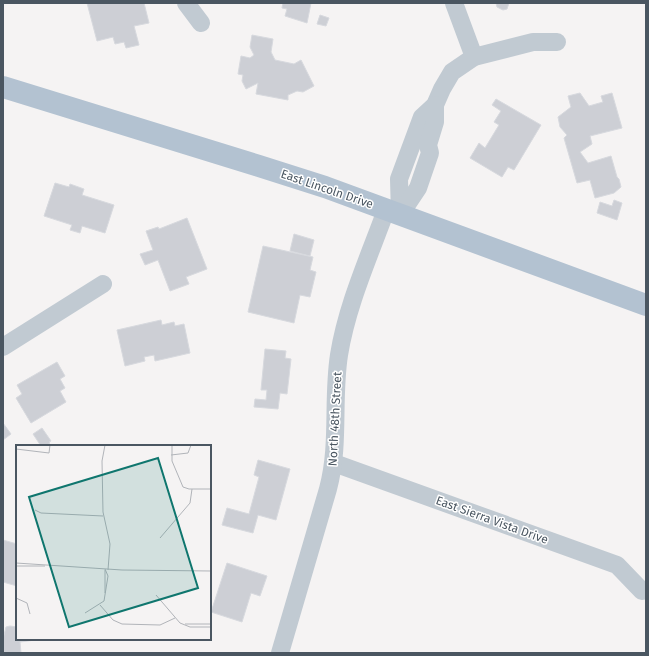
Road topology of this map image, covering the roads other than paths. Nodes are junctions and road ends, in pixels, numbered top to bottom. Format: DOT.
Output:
graph roads {
  1 [pos="186,3"];
  2 [pos="454,3"];
  3 [pos="201,23"];
  4 [pos="557,42"];
  5 [pos="474,57"];
  6 [pos="3,87"];
  7 [pos="393,212"];
  8 [pos="103,284"];
  9 [pos="646,305"];
  10 [pos="3,347"];
  11 [pos="334,463"];
  12 [pos="642,591"];
  13 [pos="280,653"];
  1 -- 3 [label="street"];
  2 -- 5 [label="street"];
  4 -- 5 [label="street, North 48th Street"];
  5 -- 7 [label="street, North 48th Street"];
  6 -- 7 [label="main road, East Lincoln Drive"];
  7 -- 9 [label="main road, East Lincoln Drive"];
  7 -- 11 [label="street, North 48th Street"];
  8 -- 10 [label="street"];
  11 -- 12 [label="street, East Sierra Vista Drive"];
  11 -- 13 [label="street, North 48th Street"];
}
